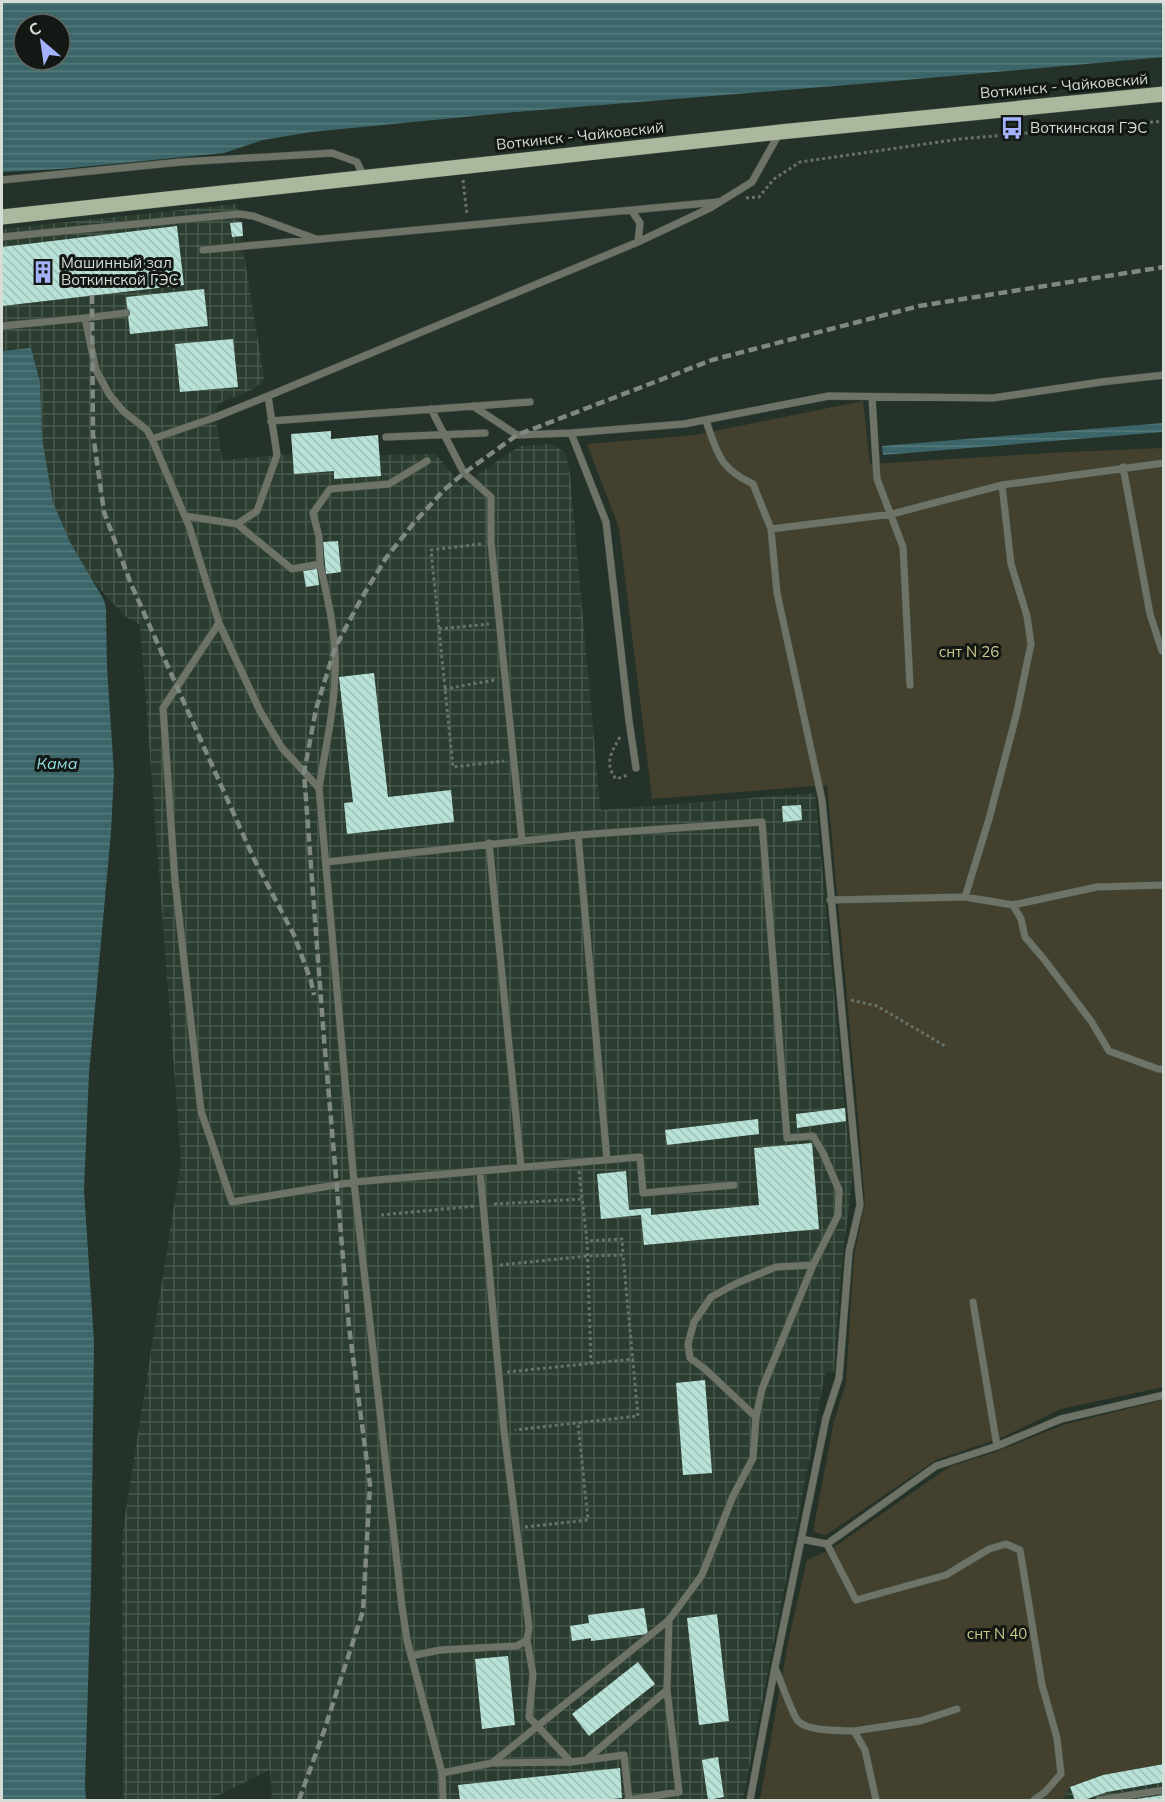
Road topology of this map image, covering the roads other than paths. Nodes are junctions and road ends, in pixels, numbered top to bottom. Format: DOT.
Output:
graph roads {
  1 [pos="1164,94"];
  2 [pos="780,132"];
  3 [pos="364,178"];
  4 [pos="2,180"];
  5 [pos="721,201"];
  6 [pos="632,210"];
  7 [pos="2,217"];
  8 [pos="2,237"];
  9 [pos="318,240"];
  10 [pos="638,242"];
  11 [pos="203,250"];
  12 [pos="126,312"];
  13 [pos="85,318"];
  14 [pos="2,326"];
  15 [pos="1164,375"];
  16 [pos="268,396"];
  17 [pos="872,397"];
  18 [pos="530,402"];
  19 [pos="473,406"];
  20 [pos="431,409"];
  21 [pos="271,421"];
  22 [pos="706,421"];
  23 [pos="484,433"];
  24 [pos="571,433"];
  25 [pos="444,434"];
  26 [pos="386,437"];
  27 [pos="152,439"];
  28 [pos="427,461"];
  29 [pos="1164,463"];
  30 [pos="1123,467"];
  31 [pos="1002,485"];
  32 [pos="892,514"];
  33 [pos="185,516"];
  34 [pos="237,524"];
  35 [pos="771,529"];
  36 [pos="320,564"];
  37 [pos="219,623"];
  38 [pos="1162,651"];
  39 [pos="910,685"];
  40 [pos="636,768"];
  41 [pos="319,788"];
  42 [pos="578,835"];
  43 [pos="522,840"];
  44 [pos="489,843"];
  45 [pos="326,862"];
  46 [pos="1164,885"];
  47 [pos="965,897"];
  48 [pos="830,900"];
  49 [pos="1013,905"];
  50 [pos="1164,1069"];
  51 [pos="607,1160"];
  52 [pos="521,1167"];
  53 [pos="480,1171"];
  54 [pos="354,1182"];
  55 [pos="734,1185"];
  56 [pos="813,1265"];
  57 [pos="973,1302"];
  58 [pos="1164,1395"];
  59 [pos="756,1417"];
  60 [pos="997,1446"];
  61 [pos="801,1539"];
  62 [pos="827,1544"];
  63 [pos="669,1620"];
  64 [pos="527,1640"];
  65 [pos="411,1656"];
  66 [pos="775,1667"];
  67 [pos="668,1690"];
  68 [pos="957,1709"];
  69 [pos="538,1727"];
  70 [pos="854,1731"];
  71 [pos="586,1760"];
  72 [pos="571,1762"];
  73 [pos="492,1763"];
  74 [pos="442,1773"];
  75 [pos="1164,1790"];
  76 [pos="443,1800"];
  77 [pos="628,1800"];
  78 [pos="750,1800"];
  79 [pos="876,1800"];
  80 [pos="1034,1800"];
  81 [pos="1099,1800"];
  1 -- 2 [label="main road, Воткинск - Чайковский"];
  2 -- 3 [label="main road, Воткинск - Чайковский"];
  2 -- 5 [label="lane"];
  3 -- 4 [label="lane"];
  3 -- 7 [label="main road, Воткинск - Чайковский"];
  5 -- 6 [label="lane"];
  5 -- 10 [label="lane"];
  6 -- 9 [label="lane"];
  6 -- 10 [label="lane"];
  8 -- 9 [label="lane"];
  9 -- 11 [label="lane"];
  10 -- 16 [label="lane"];
  12 -- 13 [label="lane"];
  13 -- 14 [label="lane"];
  13 -- 27 [label="lane"];
  15 -- 17 [label="lane"];
  16 -- 21 [label="lane"];
  16 -- 27 [label="lane"];
  17 -- 22 [label="lane"];
  17 -- 32 [label="lane"];
  18 -- 19 [label="lane"];
  19 -- 20 [label="lane"];
  19 -- 24 [label="lane"];
  20 -- 21 [label="lane"];
  20 -- 25 [label="lane"];
  21 -- 34 [label="lane"];
  22 -- 24 [label="lane"];
  22 -- 35 [label="lane"];
  23 -- 25 [label="lane"];
  24 -- 40 [label="lane"];
  25 -- 26 [label="lane"];
  25 -- 43 [label="lane"];
  27 -- 33 [label="lane"];
  28 -- 36 [label="lane"];
  29 -- 30 [label="lane"];
  30 -- 31 [label="lane"];
  30 -- 38 [label="lane"];
  31 -- 32 [label="lane"];
  31 -- 47 [label="lane"];
  32 -- 35 [label="lane"];
  32 -- 39 [label="lane"];
  33 -- 34 [label="lane"];
  33 -- 37 [label="lane"];
  34 -- 36 [label="lane"];
  35 -- 48 [label="lane"];
  36 -- 41 [label="lane"];
  37 -- 41 [label="lane"];
  37 -- 54 [label="lane"];
  41 -- 45 [label="lane"];
  42 -- 43 [label="lane"];
  42 -- 51 [label="lane"];
  42 -- 56 [label="lane"];
  43 -- 44 [label="lane"];
  44 -- 45 [label="lane"];
  44 -- 52 [label="lane"];
  45 -- 54 [label="lane"];
  46 -- 49 [label="lane"];
  47 -- 48 [label="lane"];
  47 -- 49 [label="lane"];
  48 -- 61 [label="lane"];
  49 -- 50 [label="lane"];
  51 -- 52 [label="lane"];
  51 -- 55 [label="lane"];
  52 -- 53 [label="lane"];
  53 -- 54 [label="lane"];
  53 -- 64 [label="lane"];
  54 -- 65 [label="lane"];
  56 -- 59 [label="lane"];
  56 -- 59 [label="lane"];
  57 -- 60 [label="lane"];
  58 -- 60 [label="lane"];
  59 -- 63 [label="lane"];
  60 -- 62 [label="lane"];
  61 -- 62 [label="lane"];
  61 -- 66 [label="lane"];
  62 -- 80 [label="lane"];
  63 -- 67 [label="lane"];
  63 -- 69 [label="lane"];
  64 -- 65 [label="lane"];
  64 -- 69 [label="lane"];
  65 -- 74 [label="lane"];
  66 -- 70 [label="lane"];
  66 -- 78 [label="lane"];
  67 -- 71 [label="lane"];
  67 -- 77 [label="lane"];
  68 -- 70 [label="lane"];
  69 -- 72 [label="lane"];
  69 -- 73 [label="lane"];
  70 -- 79 [label="lane"];
  71 -- 72 [label="lane"];
  71 -- 77 [label="lane"];
  72 -- 73 [label="lane"];
  73 -- 74 [label="lane"];
  74 -- 76 [label="lane"];
  75 -- 81 [label="lane"];
}
